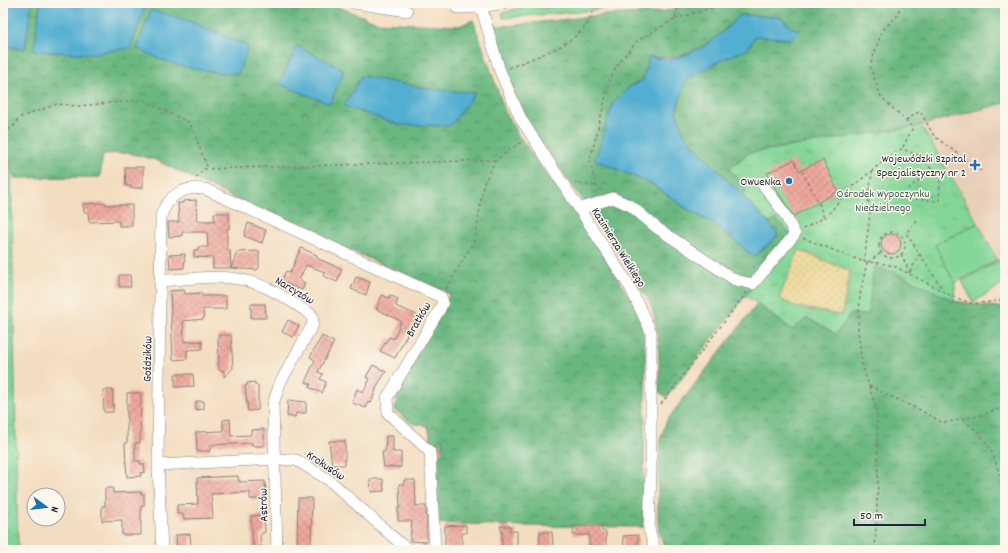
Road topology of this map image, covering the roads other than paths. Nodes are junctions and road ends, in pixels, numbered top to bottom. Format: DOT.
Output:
graph roads {
  1 [pos="354,3"];
  2 [pos="503,3"];
  3 [pos="480,5"];
  4 [pos="457,8"];
  5 [pos="407,11"];
  6 [pos="761,182"];
  7 [pos="193,184"];
  8 [pos="579,209"];
  9 [pos="161,280"];
  10 [pos="274,459"];
  11 [pos="158,466"];
  12 [pos="162,550"];
  13 [pos="277,550"];
  14 [pos="411,550"];
  15 [pos="436,550"];
  16 [pos="655,550"];
  1 -- 5 [label="street"];
  2 -- 3 [label="street"];
  3 -- 4 [label="street"];
  3 -- 8 [label="street, Kazimierza Wielkiego"];
  6 -- 8 [label="street"];
  7 -- 9 [label="street, Goździków"];
  7 -- 15 [label="street, Bratków"];
  8 -- 16 [label="street, Kazimierza Wielkiego"];
  9 -- 10 [label="street, Narcyzów"];
  9 -- 11 [label="street, Goździków"];
  10 -- 11 [label="street, Krokusów"];
  10 -- 13 [label="street, Astrów"];
  10 -- 14 [label="street, Krokusów"];
  11 -- 12 [label="street, Goździków"];
}
